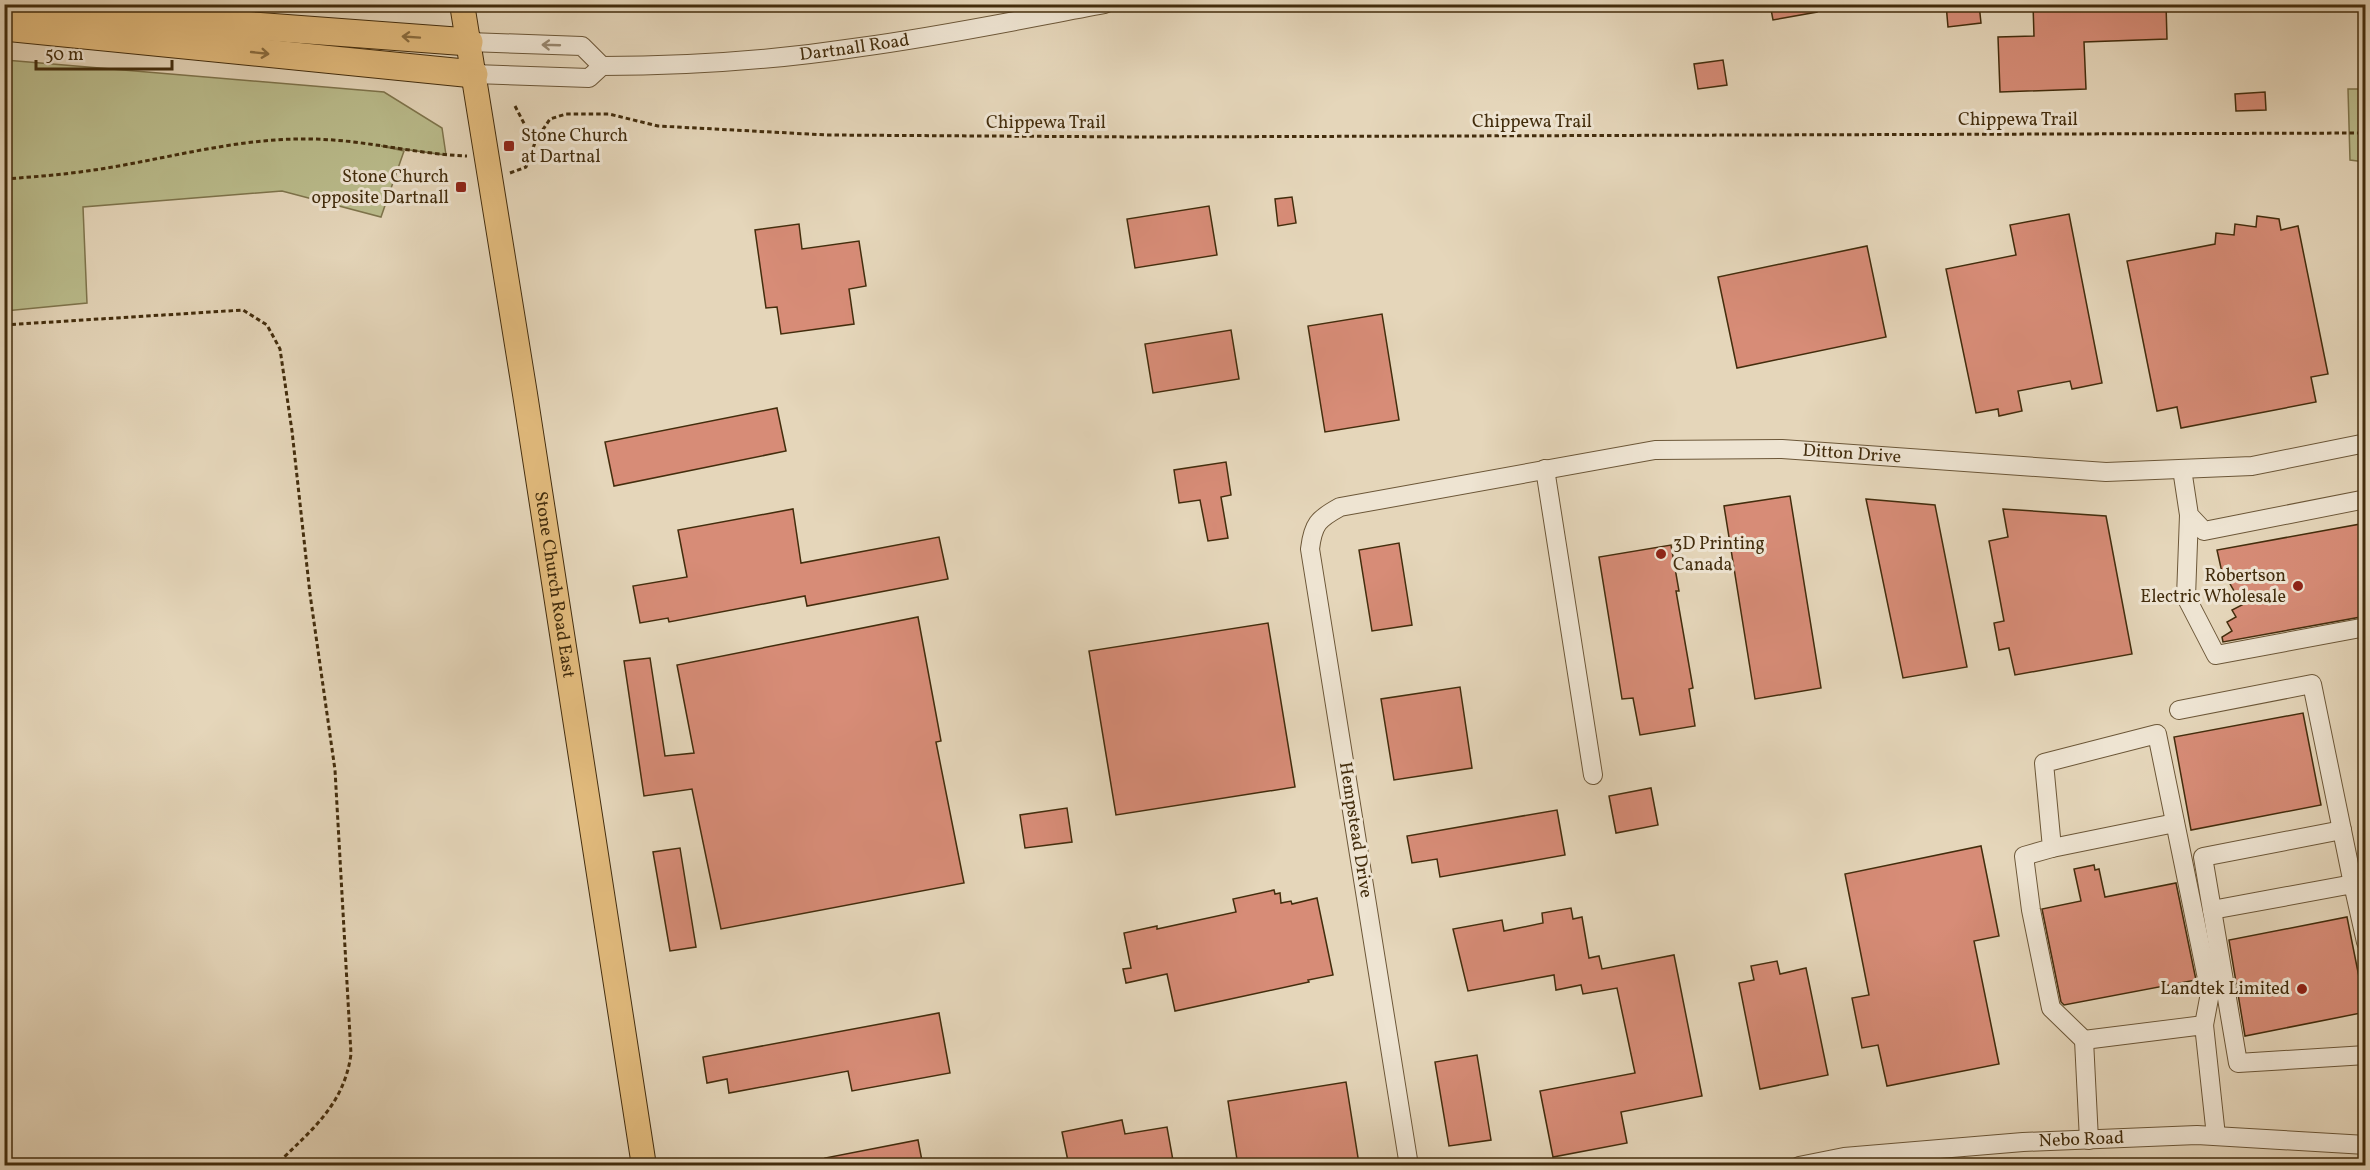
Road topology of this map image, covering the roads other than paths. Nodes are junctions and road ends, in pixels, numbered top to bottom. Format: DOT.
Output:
graph roads {
  1 [pos="73,4"];
  2 [pos="462,4"];
  3 [pos="1105,4"];
  4 [pos="4,6"];
  5 [pos="147,18"];
  6 [pos="4,27"];
  7 [pos="469,42"];
  8 [pos="602,66"];
  9 [pos="474,74"];
  10 [pos="2366,443"];
  11 [pos="2182,469"];
  12 [pos="1545,470"];
  13 [pos="2366,499"];
  14 [pos="1340,507"];
  15 [pos="2188,515"];
  16 [pos="2366,627"];
  17 [pos="2179,710"];
  18 [pos="1593,775"];
  19 [pos="2175,823"];
  20 [pos="2342,830"];
  21 [pos="2052,848"];
  22 [pos="2353,884"];
  23 [pos="2212,910"];
  24 [pos="2366,942"];
  25 [pos="2204,1025"];
  26 [pos="2084,1040"];
  27 [pos="2366,1055"];
  28 [pos="2216,1136"];
  29 [pos="2090,1140"];
  30 [pos="2366,1145"];
  31 [pos="644,1166"];
  32 [pos="1409,1166"];
  33 [pos="1799,1166"];
  1 -- 5 [label="highway"];
  2 -- 7 [label="main road, Stone Church Road East"];
  3 -- 8 [label="street, Dartnall Road"];
  4 -- 5 [label="highway"];
  7 -- 5 [label="highway, one-way"];
  6 -- 9 [label="highway, one-way"];
  8 -- 7 [label="street, one-way"];
  7 -- 9 [label="main road, Stone Church Road East"];
  8 -- 9 [label="street, Dartnall Road"];
  9 -- 31 [label="main road, Stone Church Road East"];
  10 -- 11 [label="street, Ditton Drive"];
  11 -- 12 [label="street, Ditton Drive"];
  11 -- 15 [label="street"];
  12 -- 14 [label="street, Ditton Drive"];
  12 -- 18 [label="street"];
  13 -- 15 [label="street"];
  14 -- 32 [label="street, Hempstead Drive"];
  15 -- 16 [label="street"];
  17 -- 20 [label="street"];
  19 -- 21 [label="street"];
  19 -- 21 [label="street"];
  19 -- 25 [label="street"];
  20 -- 22 [label="street"];
  20 -- 23 [label="street"];
  21 -- 26 [label="street"];
  22 -- 23 [label="street"];
  22 -- 24 [label="street"];
  23 -- 27 [label="street"];
  25 -- 26 [label="street"];
  25 -- 28 [label="street"];
  26 -- 29 [label="street"];
  28 -- 29 [label="street, Nebo Road"];
  28 -- 30 [label="street, Nebo Road"];
  29 -- 33 [label="street, Nebo Road"];
}
